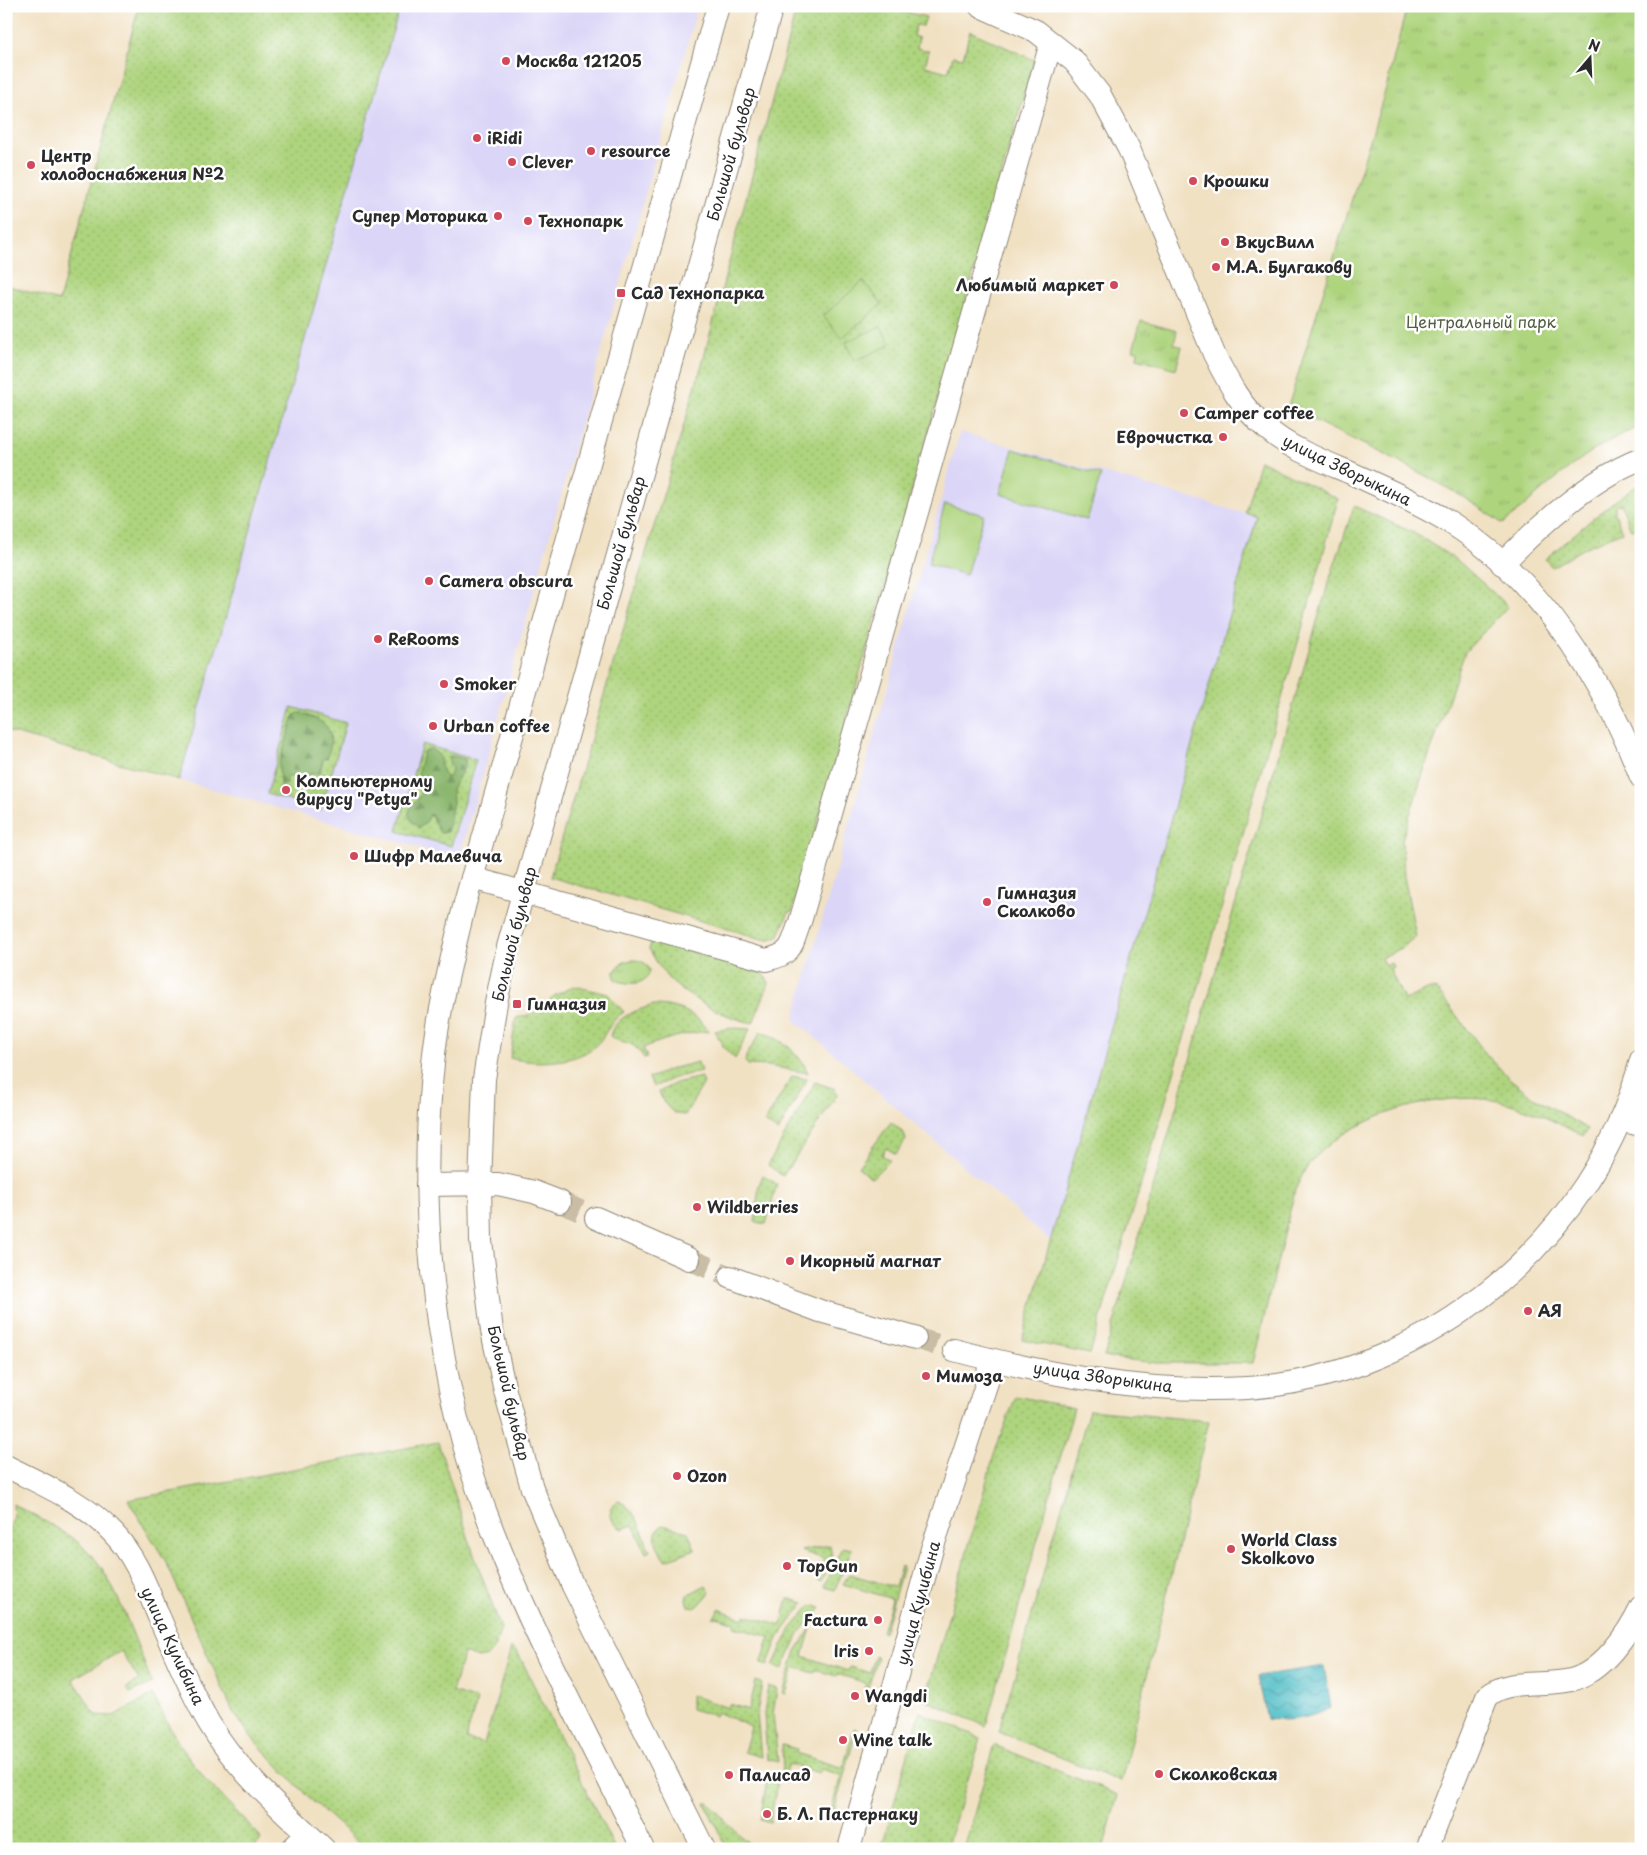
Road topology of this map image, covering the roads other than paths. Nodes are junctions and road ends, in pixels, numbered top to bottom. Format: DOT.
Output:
graph roads {
  1 [pos="718,6"];
  2 [pos="772,6"];
  3 [pos="980,6"];
  4 [pos="1052,42"];
  5 [pos="1641,460"];
  6 [pos="1502,564"];
  7 [pos="1641,777"];
  8 [pos="472,878"];
  9 [pos="522,892"];
  10 [pos="1641,1060"];
  11 [pos="1630,1122"];
  12 [pos="480,1184"];
  13 [pos="427,1185"];
  14 [pos="560,1202"];
  15 [pos="596,1218"];
  16 [pos="689,1259"];
  17 [pos="730,1277"];
  18 [pos="915,1338"];
  19 [pos="954,1350"];
  20 [pos="990,1359"];
  21 [pos="6,1466"];
  22 [pos="1641,1607"];
  23 [pos="300,1841"];
  24 [pos="324,1849"];
  25 [pos="643,1849"];
  26 [pos="704,1849"];
  27 [pos="849,1849"];
  28 [pos="1427,1849"];
  1 -- 8 [label="street"];
  2 -- 9 [label="street, Большой бульвар"];
  3 -- 4 [label="street, улица Зворыкина"];
  4 -- 6 [label="street, улица Зворыкина"];
  4 -- 9 [label="street"];
  5 -- 6 [label="street"];
  6 -- 7 [label="street, улица Зворыкина"];
  8 -- 9 [label="street"];
  8 -- 13 [label="street"];
  9 -- 12 [label="street, Большой бульвар"];
  10 -- 11 [label="street, улица Зворыкина"];
  11 -- 20 [label="street, улица Зворыкина"];
  12 -- 13 [label="street"];
  12 -- 14 [label="street"];
  12 -- 26 [label="street, Большой бульвар"];
  13 -- 25 [label="street"];
  15 -- 16 [label="street"];
  17 -- 18 [label="street"];
  19 -- 20 [label="street, улица Зворыкина"];
  20 -- 27 [label="street, улица Кулибина"];
  21 -- 23 [label="street, улица Кулибина"];
  22 -- 28 [label="street"];
  23 -- 24 [label="street, улица Кулибина"];
}
